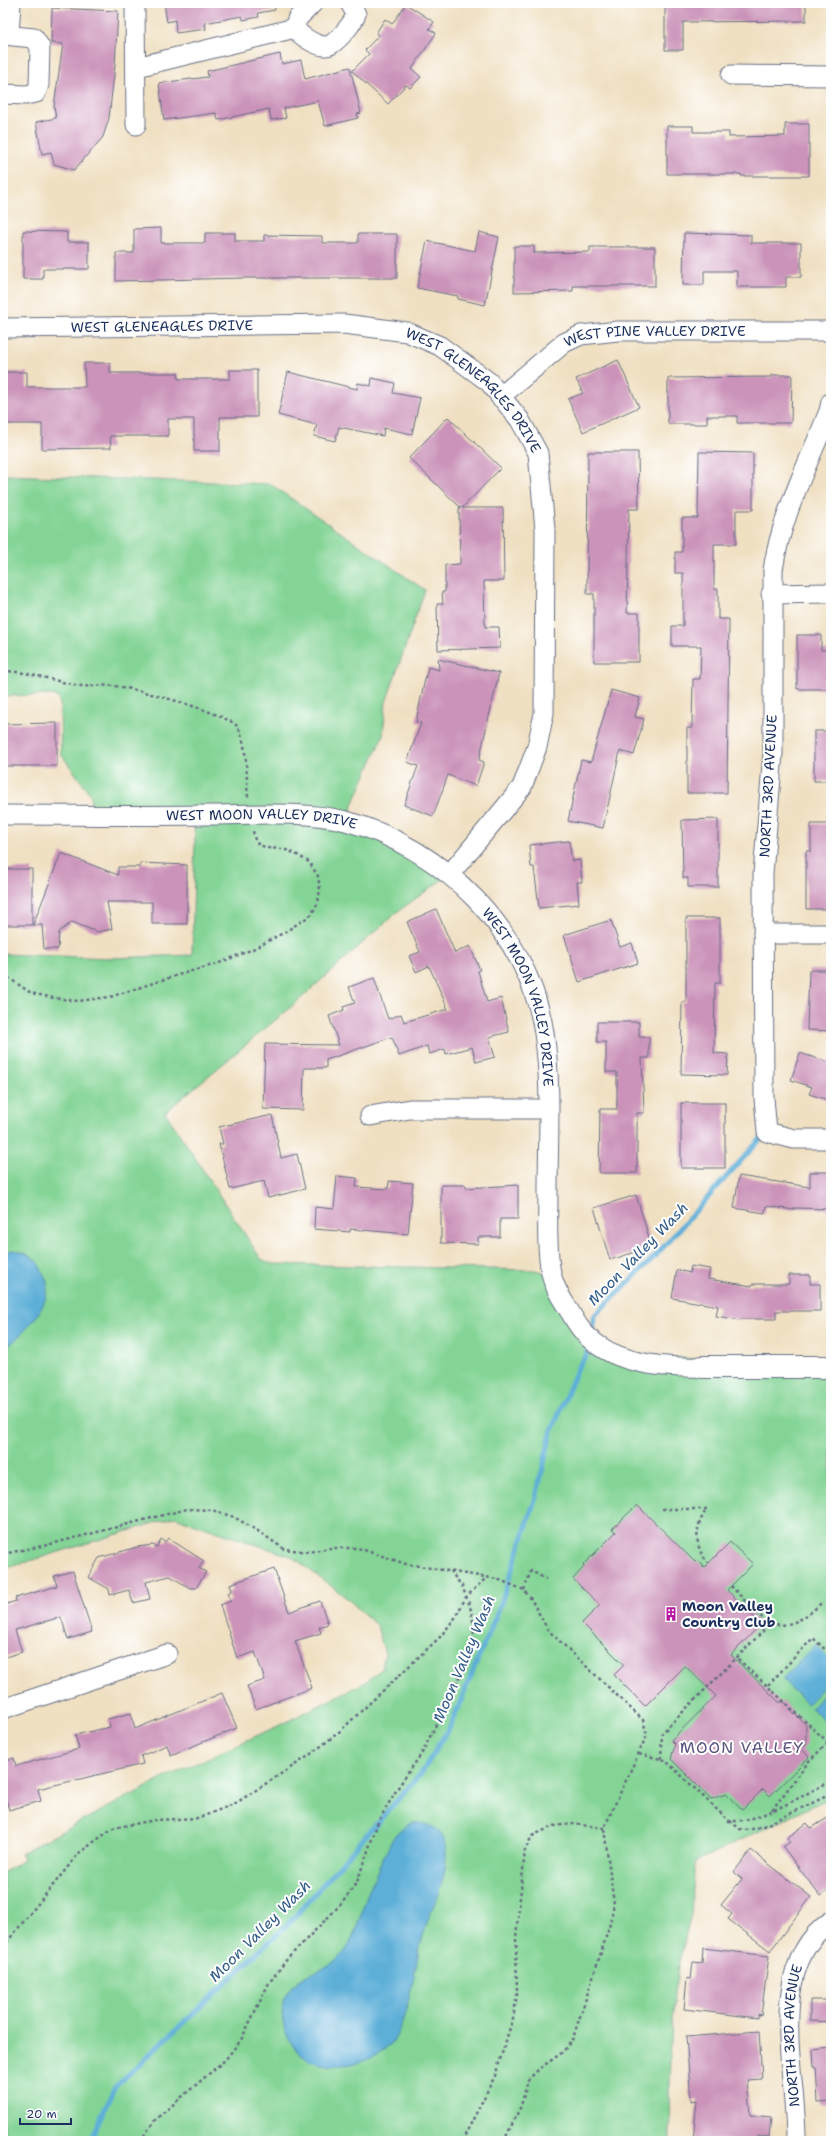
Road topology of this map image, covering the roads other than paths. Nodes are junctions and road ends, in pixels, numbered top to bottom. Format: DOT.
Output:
graph roads {
  1 [pos="11,3"];
  2 [pos="135,3"];
  3 [pos="313,3"];
  4 [pos="350,3"];
  5 [pos="295,28"];
  6 [pos="6,35"];
  7 [pos="137,67"];
  8 [pos="731,75"];
  9 [pos="831,76"];
  10 [pos="3,94"];
  11 [pos="136,125"];
  12 [pos="3,328"];
  13 [pos="831,331"];
  14 [pos="500,397"];
  15 [pos="831,402"];
  16 [pos="831,593"];
  17 [pos="772,594"];
  18 [pos="3,815"];
  19 [pos="450,874"];
  20 [pos="763,934"];
  21 [pos="831,934"];
  22 [pos="548,1109"];
  23 [pos="370,1116"];
  24 [pos="831,1139"];
  25 [pos="702,1367"];
  26 [pos="831,1368"];
  27 [pos="167,1654"];
  28 [pos="3,1709"];
  29 [pos="831,1922"];
  30 [pos="796,2141"];
  1 -- 6 [label="street"];
  2 -- 7 [label="street"];
  3 -- 5 [label="street"];
  4 -- 5 [label="street"];
  5 -- 7 [label="street"];
  6 -- 10 [label="street"];
  7 -- 11 [label="street"];
  8 -- 9 [label="street"];
  12 -- 14 [label="street, WEST GLENEAGLES DRIVE"];
  13 -- 14 [label="street, WEST PINE VALLEY DRIVE"];
  14 -- 19 [label="street, WEST GLENEAGLES DRIVE"];
  15 -- 17 [label="street, NORTH 3RD AVENUE"];
  16 -- 17 [label="street"];
  17 -- 20 [label="street, NORTH 3RD AVENUE"];
  18 -- 19 [label="street, WEST MOON VALLEY DRIVE"];
  19 -- 22 [label="street, WEST MOON VALLEY DRIVE"];
  20 -- 21 [label="street"];
  20 -- 24 [label="street, NORTH 3RD AVENUE"];
  22 -- 23 [label="street"];
  22 -- 25 [label="street, WEST MOON VALLEY DRIVE"];
  25 -- 26 [label="street, WEST MOON VALLEY DRIVE"];
  27 -- 28 [label="street"];
  29 -- 30 [label="street, NORTH 3RD AVENUE"];
}
